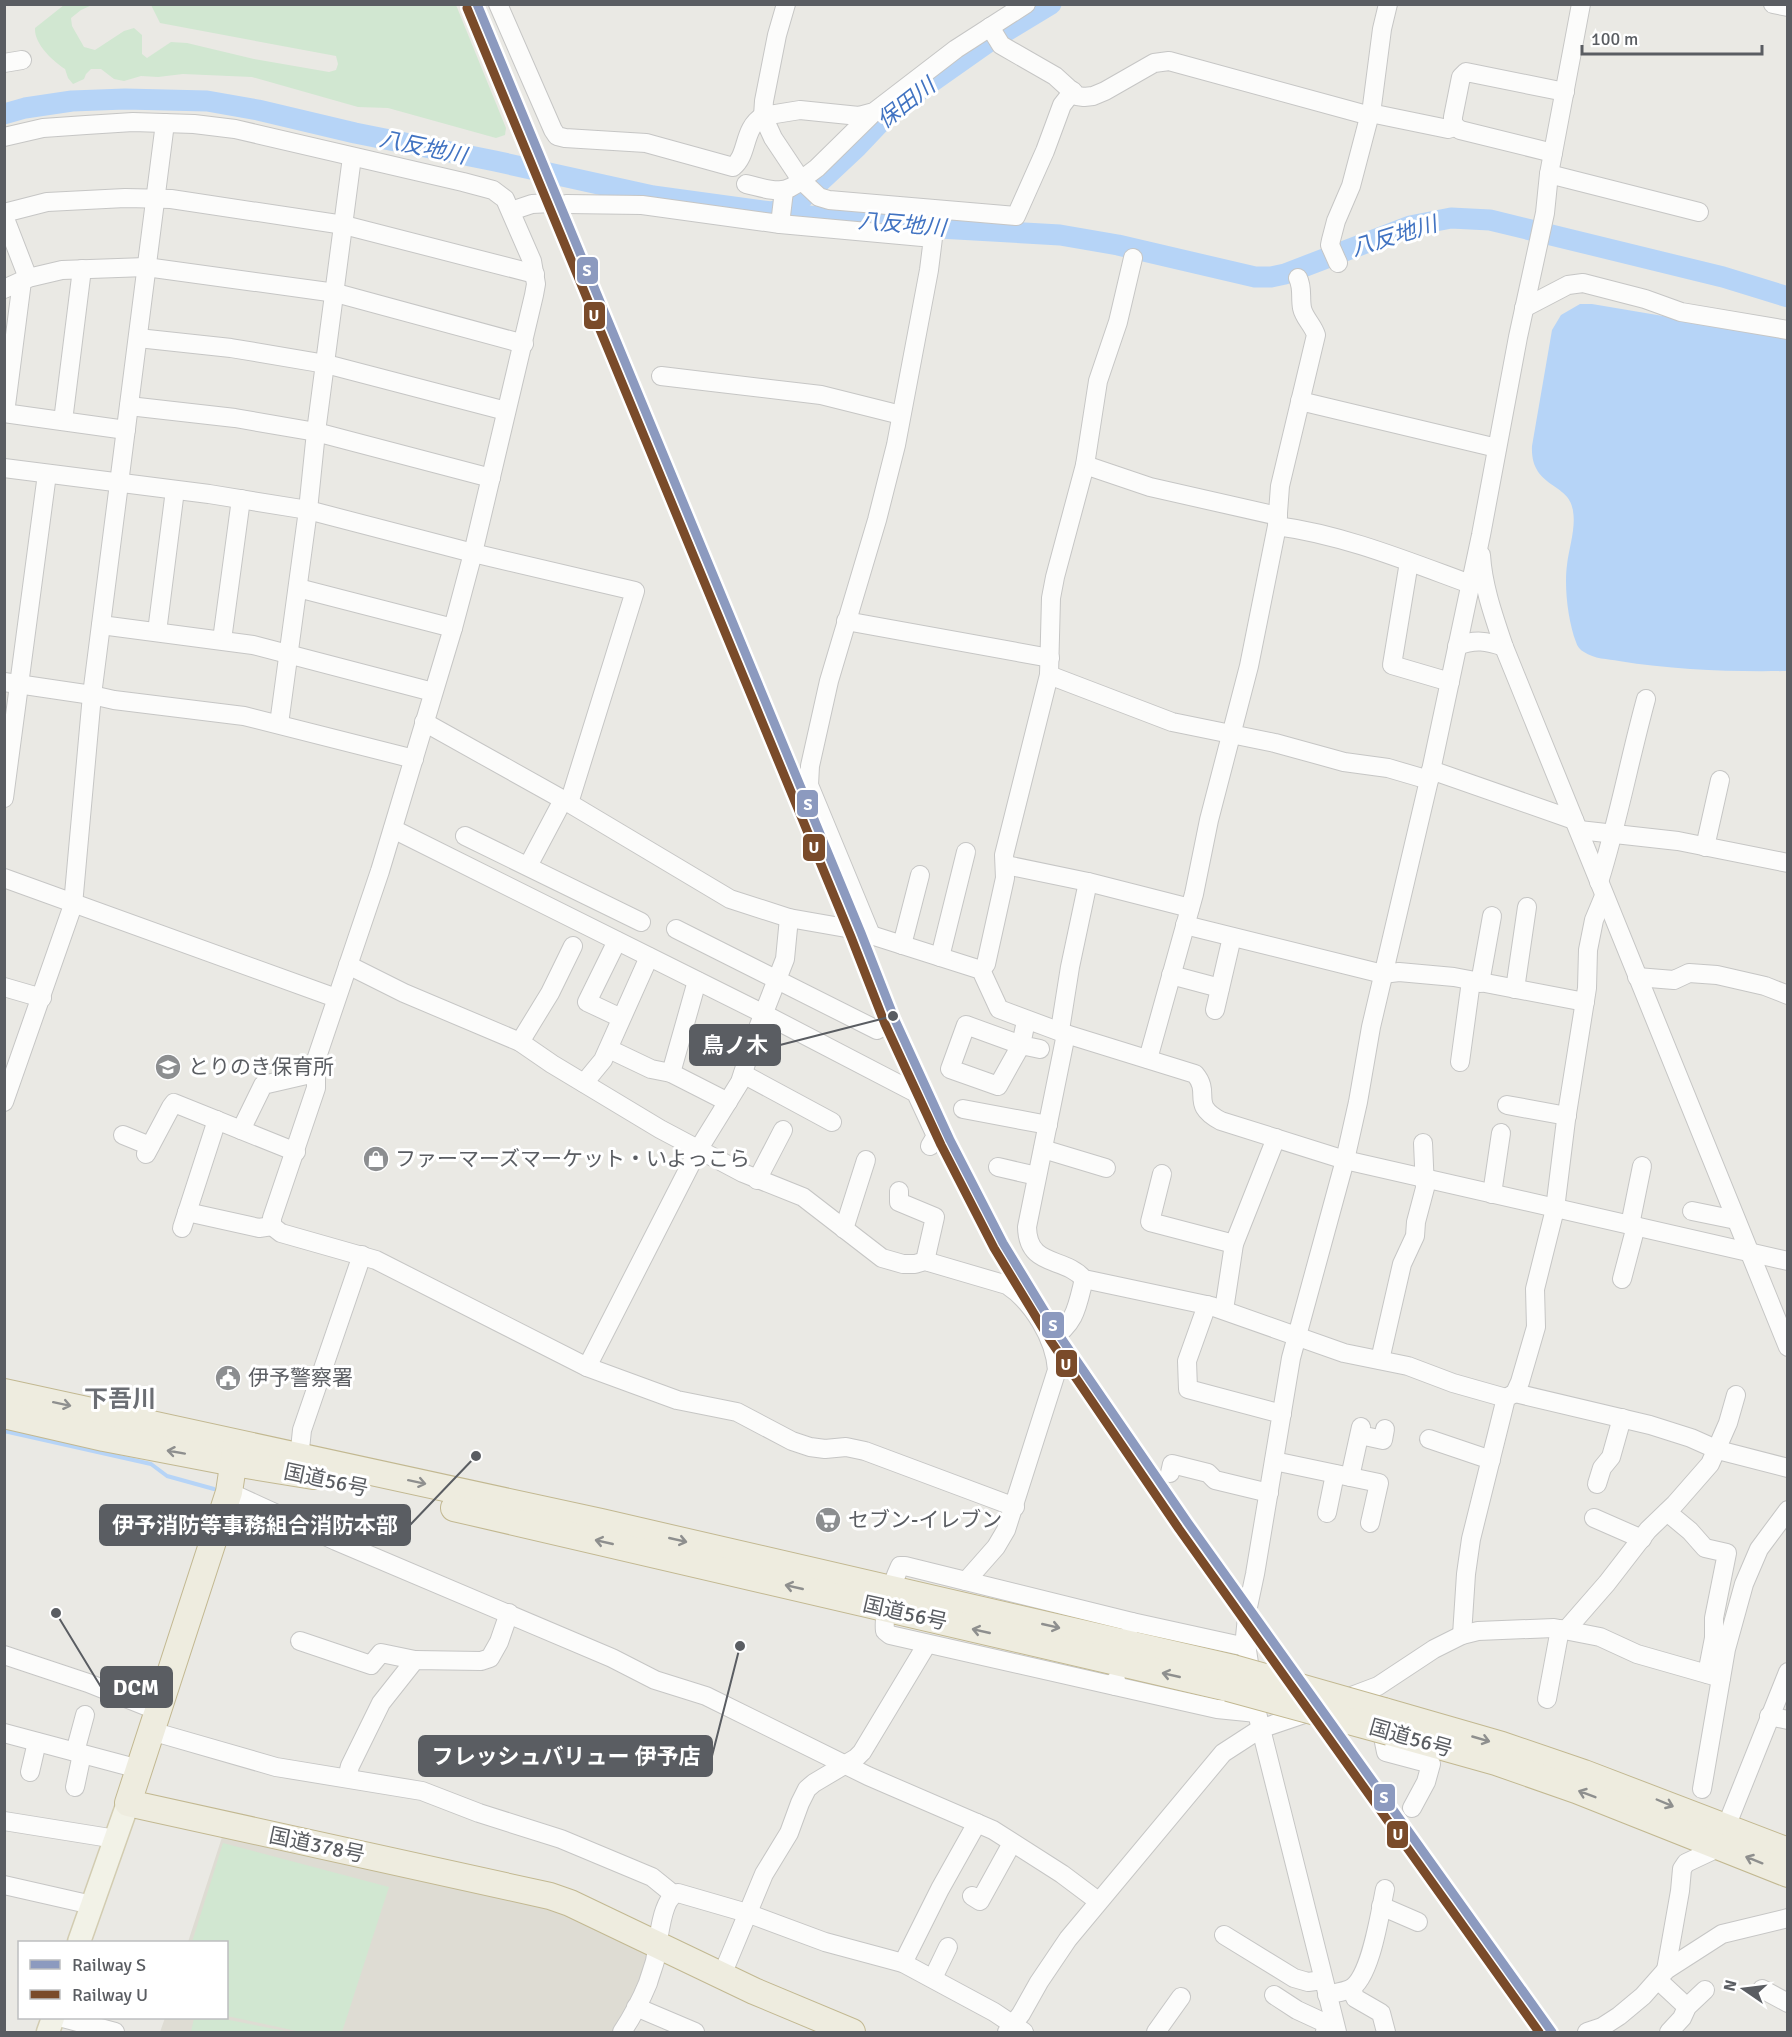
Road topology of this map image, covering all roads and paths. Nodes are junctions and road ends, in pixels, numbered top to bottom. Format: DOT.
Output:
graph roads {
  1 [pos="498,4"];
  2 [pos="786,4"];
  3 [pos="1026,4"];
  4 [pos="1388,4"];
  5 [pos="1581,4"];
  6 [pos="1773,4"];
  7 [pos="1788,7"];
  8 [pos="993,34"];
  9 [pos="1073,92"];
  10 [pos="1565,92"];
  11 [pos="874,112"];
  12 [pos="1369,114"];
  13 [pos="763,116"];
  14 [pos="165,123"];
  15 [pos="1455,127"];
  16 [pos="4,137"];
  17 [pos="1553,153"];
  18 [pos="352,156"];
  19 [pos="1549,174"];
  20 [pos="801,180"];
  21 [pos="746,184"];
  22 [pos="156,198"];
  23 [pos="782,209"];
  24 [pos="511,211"];
  25 [pos="1699,212"];
  26 [pos="4,215"];
  27 [pos="344,225"];
  28 [pos="1335,257"];
  29 [pos="1132,258"];
  30 [pos="146,267"];
  31 [pos="82,269"];
  32 [pos="535,274"];
  33 [pos="1298,278"];
  34 [pos="25,279"];
  35 [pos="4,290"];
  36 [pos="336,293"];
  37 [pos="1524,308"];
  38 [pos="1788,330"];
  39 [pos="138,338"];
  40 [pos="524,344"];
  41 [pos="327,364"];
  42 [pos="661,376"];
  43 [pos="1300,401"];
  44 [pos="129,406"];
  45 [pos="506,411"];
  46 [pos="5,412"];
  47 [pos="902,415"];
  48 [pos="63,421"];
  49 [pos="126,430"];
  50 [pos="316,432"];
  51 [pos="1497,448"];
  52 [pos="1085,465"];
  53 [pos="4,468"];
  54 [pos="47,474"];
  55 [pos="491,477"];
  56 [pos="118,483"];
  57 [pos="175,490"];
  58 [pos="241,499"];
  59 [pos="308,510"];
  60 [pos="1277,521"];
  61 [pos="1481,535"];
  62 [pos="473,552"];
  63 [pos="1409,562"];
  64 [pos="1470,584"];
  65 [pos="298,588"];
  66 [pos="846,621"];
  67 [pos="101,625"];
  68 [pos="453,628"];
  69 [pos="157,632"];
  70 [pos="222,640"];
  71 [pos="1457,646"];
  72 [pos="1504,648"];
  73 [pos="289,654"];
  74 [pos="1049,667"];
  75 [pos="1449,682"];
  76 [pos="12,683"];
  77 [pos="433,692"];
  78 [pos="92,695"];
  79 [pos="1646,699"];
  80 [pos="424,722"];
  81 [pos="279,724"];
  82 [pos="1231,735"];
  83 [pos="414,759"];
  84 [pos="1430,775"];
  85 [pos="1720,780"];
  86 [pos="4,798"];
  87 [pos="566,802"];
  88 [pos="1576,825"];
  89 [pos="393,829"];
  90 [pos="1614,834"];
  91 [pos="465,836"];
  92 [pos="1705,847"];
  93 [pos="966,852"];
  94 [pos="1788,863"];
  95 [pos="1006,865"];
  96 [pos="528,866"];
  97 [pos="920,875"];
  98 [pos="4,878"];
  99 [pos="1088,882"];
  100 [pos="1601,889"];
  101 [pos="73,905"];
  102 [pos="1529,915"];
  103 [pos="1492,916"];
  104 [pos="1187,917"];
  105 [pos="789,918"];
  106 [pos="642,922"];
  107 [pos="676,929"];
  108 [pos="872,935"];
  109 [pos="1232,937"];
  110 [pos="617,941"];
  111 [pos="902,945"];
  112 [pos="573,946"];
  113 [pos="649,957"];
  114 [pos="940,957"];
  115 [pos="348,965"];
  116 [pos="981,970"];
  117 [pos="1383,974"];
  118 [pos="1171,975"];
  119 [pos="1637,977"];
  120 [pos="777,979"];
  121 [pos="697,981"];
  122 [pos="1475,982"];
  123 [pos="4,987"];
  124 [pos="1220,988"];
  125 [pos="1515,989"];
  126 [pos="1788,995"];
  127 [pos="42,998"];
  128 [pos="336,998"];
  129 [pos="1585,1002"];
  130 [pos="1215,1010"];
  131 [pos="764,1014"];
  132 [pos="621,1018"];
  133 [pos="1026,1021"];
  134 [pos="877,1030"];
  135 [pos="1063,1032"];
  136 [pos="520,1042"];
  137 [pos="609,1049"];
  138 [pos="1040,1049"];
  139 [pos="1148,1059"];
  140 [pos="1460,1062"];
  141 [pos="315,1073"];
  142 [pos="671,1073"];
  143 [pos="743,1074"];
  144 [pos="584,1083"];
  145 [pos="4,1102"];
  146 [pos="728,1102"];
  147 [pos="1508,1104"];
  148 [pos="963,1109"];
  149 [pos="1567,1116"];
  150 [pos="217,1120"];
  151 [pos="832,1122"];
  152 [pos="1048,1125"];
  153 [pos="241,1130"];
  154 [pos="783,1130"];
  155 [pos="1501,1132"];
  156 [pos="123,1135"];
  157 [pos="1276,1138"];
  158 [pos="1423,1143"];
  159 [pos="930,1146"];
  160 [pos="1042,1149"];
  161 [pos="698,1150"];
  162 [pos="296,1152"];
  163 [pos="866,1160"];
  164 [pos="1345,1160"];
  165 [pos="1642,1166"];
  166 [pos="998,1167"];
  167 [pos="1106,1168"];
  168 [pos="1162,1174"];
  169 [pos="1037,1176"];
  170 [pos="1426,1179"];
  171 [pos="757,1180"];
  172 [pos="899,1191"];
  173 [pos="1492,1194"];
  174 [pos="1555,1209"];
  175 [pos="1692,1211"];
  176 [pos="1736,1220"];
  177 [pos="1633,1226"];
  178 [pos="272,1227"];
  179 [pos="844,1228"];
  180 [pos="1234,1244"];
  181 [pos="1749,1252"];
  182 [pos="362,1256"];
  183 [pos="925,1261"];
  184 [pos="1788,1261"];
  185 [pos="1084,1279"];
  186 [pos="1622,1279"];
  187 [pos="1215,1308"];
  188 [pos="1296,1336"];
  189 [pos="1050,1340"];
  190 [pos="1788,1347"];
  191 [pos="1380,1360"];
  192 [pos="587,1366"];
  193 [pos="4,1392"];
  194 [pos="1736,1395"];
  195 [pos="1510,1396"];
  196 [pos="1282,1414"];
  197 [pos="4,1415"];
  198 [pos="1622,1418"];
  199 [pos="1385,1429"];
  200 [pos="1429,1439"];
  201 [pos="1718,1450"];
  202 [pos="235,1453"];
  203 [pos="1491,1460"];
  204 [pos="1274,1461"];
  205 [pos="298,1464"];
  206 [pos="1788,1468"];
  207 [pos="1170,1473"];
  208 [pos="1343,1475"];
  209 [pos="1597,1484"];
  210 [pos="229,1492"];
  211 [pos="1269,1493"];
  212 [pos="1015,1507"];
  213 [pos="1788,1510"];
  214 [pos="1667,1512"];
  215 [pos="1327,1513"];
  216 [pos="1594,1518"];
  217 [pos="1370,1523"];
  218 [pos="1642,1539"];
  219 [pos="966,1581"];
  220 [pos="890,1599"];
  221 [pos="509,1613"];
  222 [pos="1563,1630"];
  223 [pos="1462,1635"];
  224 [pos="300,1641"];
  225 [pos="927,1644"];
  226 [pos="1246,1647"];
  227 [pos="4,1655"];
  228 [pos="415,1660"];
  229 [pos="1788,1672"];
  230 [pos="1714,1676"];
  231 [pos="1373,1688"];
  232 [pos="1547,1699"];
  233 [pos="85,1715"];
  234 [pos="1769,1716"];
  235 [pos="1788,1720"];
  236 [pos="154,1721"];
  237 [pos="1258,1721"];
  238 [pos="4,1733"];
  239 [pos="37,1742"];
  240 [pos="79,1753"];
  241 [pos="845,1763"];
  242 [pos="139,1769"];
  243 [pos="30,1772"];
  244 [pos="347,1778"];
  245 [pos="75,1787"];
  246 [pos="1702,1789"];
  247 [pos="128,1803"];
  248 [pos="1412,1808"];
  249 [pos="4,1821"];
  250 [pos="977,1823"];
  251 [pos="1723,1837"];
  252 [pos="116,1839"];
  253 [pos="1012,1843"];
  254 [pos="1788,1851"];
  255 [pos="1788,1874"];
  256 [pos="4,1885"];
  257 [pos="674,1894"];
  258 [pos="972,1896"];
  259 [pos="1098,1901"];
  260 [pos="92,1905"];
  261 [pos="747,1913"];
  262 [pos="1788,1918"];
  263 [pos="1418,1923"];
  264 [pos="1224,1935"];
  265 [pos="79,1941"];
  266 [pos="657,1945"];
  267 [pos="948,1947"];
  268 [pos="903,1963"];
  269 [pos="722,1975"];
  270 [pos="1662,1975"];
  271 [pos="933,1978"];
  272 [pos="1325,1988"];
  273 [pos="1352,1988"];
  274 [pos="1762,1989"];
  275 [pos="1705,1990"];
  276 [pos="1274,1995"];
  277 [pos="1181,1997"];
  278 [pos="1788,2003"];
  279 [pos="636,2007"];
  280 [pos="1687,2007"];
  281 [pos="67,2019"];
  282 [pos="1015,2030"];
  283 [pos="115,2032"];
  284 [pos="622,2032"];
  285 [pos="694,2032"];
  286 [pos="852,2032"];
  287 [pos="1156,2032"];
  288 [pos="1325,2032"];
  289 [pos="1337,2032"];
  290 [pos="1386,2032"];
  291 [pos="1587,2032"];
  292 [pos="1669,2032"];
  1 -- 13 [label="street"];
  2 -- 13 [label="street"];
  3 -- 8 [label="street"];
  4 -- 12 [label="street"];
  5 -- 10 [label="street"];
  6 -- 7 [label="street"];
  8 -- 9 [label="street"];
  8 -- 11 [label="street"];
  9 -- 12 [label="street"];
  9 -- 20 [label="street"];
  10 -- 15 [label="street"];
  10 -- 17 [label="street"];
  11 -- 13 [label="street"];
  11 -- 20 [label="street"];
  12 -- 15 [label="street"];
  12 -- 28 [label="street"];
  13 -- 20 [label="street"];
  14 -- 16 [label="street"];
  14 -- 18 [label="street"];
  14 -- 22 [label="street"];
  15 -- 17 [label="street"];
  17 -- 19 [label="street"];
  18 -- 24 [label="street"];
  18 -- 27 [label="street"];
  19 -- 25 [label="street"];
  19 -- 37 [label="street"];
  20 -- 23 [label="street"];
  21 -- 23 [label="street"];
  22 -- 26 [label="street"];
  22 -- 27 [label="street"];
  22 -- 30 [label="street"];
  23 -- 24 [label="street"];
  23 -- 47 [label="street"];
  24 -- 32 [label="street"];
  26 -- 34 [label="street"];
  27 -- 32 [label="street"];
  27 -- 36 [label="street"];
  29 -- 52 [label="street"];
  30 -- 31 [label="street"];
  30 -- 36 [label="street"];
  30 -- 39 [label="street"];
  31 -- 34 [label="street"];
  31 -- 48 [label="street"];
  32 -- 40 [label="street"];
  33 -- 43 [label="street"];
  34 -- 35 [label="street"];
  34 -- 46 [label="street"];
  36 -- 40 [label="street"];
  36 -- 41 [label="street"];
  37 -- 38 [label="street"];
  37 -- 51 [label="street"];
  39 -- 41 [label="street"];
  39 -- 44 [label="street"];
  40 -- 45 [label="street"];
  41 -- 45 [label="street"];
  41 -- 50 [label="street"];
  42 -- 47 [label="street"];
  43 -- 51 [label="street"];
  43 -- 60 [label="street"];
  44 -- 49 [label="street"];
  44 -- 50 [label="street"];
  45 -- 55 [label="street"];
  46 -- 48 [label="street"];
  47 -- 66 [label="street"];
  48 -- 49 [label="street"];
  49 -- 56 [label="street"];
  50 -- 55 [label="street"];
  50 -- 59 [label="street"];
  51 -- 61 [label="street"];
  52 -- 60 [label="street"];
  52 -- 74 [label="street"];
  53 -- 54 [label="street"];
  54 -- 56 [label="street"];
  54 -- 76 [label="street"];
  55 -- 62 [label="street"];
  56 -- 57 [label="street"];
  56 -- 67 [label="street"];
  57 -- 58 [label="street"];
  57 -- 69 [label="street"];
  58 -- 59 [label="street"];
  58 -- 70 [label="street"];
  59 -- 62 [label="street"];
  59 -- 65 [label="street"];
  60 -- 63 [label="street"];
  60 -- 82 [label="street"];
  61 -- 64 [label="street"];
  61 -- 72 [label="street"];
  62 -- 68 [label="street"];
  62 -- 87 [label="street"];
  63 -- 64 [label="street"];
  63 -- 75 [label="street"];
  64 -- 71 [label="street"];
  65 -- 68 [label="street"];
  65 -- 73 [label="street"];
  66 -- 74 [label="street"];
  66 -- 108 [label="street"];
  67 -- 69 [label="street"];
  67 -- 78 [label="street"];
  68 -- 77 [label="street"];
  69 -- 70 [label="street"];
  70 -- 73 [label="street"];
  71 -- 72 [label="street"];
  71 -- 75 [label="street"];
  72 -- 88 [label="street"];
  73 -- 77 [label="street"];
  73 -- 81 [label="street"];
  74 -- 82 [label="street"];
  74 -- 95 [label="street"];
  75 -- 84 [label="street"];
  76 -- 78 [label="street"];
  76 -- 86 [label="street"];
  77 -- 80 [label="street"];
  78 -- 81 [label="street"];
  78 -- 101 [label="street"];
  79 -- 90 [label="street"];
  80 -- 83 [label="street"];
  80 -- 87 [label="street"];
  81 -- 83 [label="street"];
  82 -- 84 [label="street"];
  82 -- 104 [label="street"];
  83 -- 89 [label="street"];
  84 -- 88 [label="street"];
  84 -- 117 [label="street"];
  85 -- 92 [label="street"];
  87 -- 96 [label="street"];
  87 -- 105 [label="street"];
  88 -- 90 [label="street"];
  88 -- 100 [label="street"];
  89 -- 110 [label="street"];
  89 -- 115 [label="street"];
  90 -- 92 [label="street"];
  90 -- 100 [label="street"];
  91 -- 96 [label="street"];
  92 -- 94 [label="street"];
  93 -- 114 [label="street"];
  95 -- 99 [label="street"];
  95 -- 116 [label="street"];
  96 -- 106 [label="street"];
  97 -- 111 [label="street"];
  98 -- 101 [label="street"];
  99 -- 104 [label="street"];
  99 -- 135 [label="street"];
  100 -- 119 [label="street"];
  100 -- 129 [label="street"];
  101 -- 127 [label="street"];
  101 -- 128 [label="street"];
  102 -- 125 [label="street"];
  103 -- 122 [label="street"];
  104 -- 109 [label="street"];
  104 -- 118 [label="street"];
  105 -- 108 [label="street"];
  105 -- 120 [label="street"];
  107 -- 120 [label="street"];
  108 -- 111 [label="street"];
  109 -- 117 [label="street"];
  109 -- 124 [label="street"];
  110 -- 113 [label="street"];
  110 -- 132 [label="street"];
  111 -- 114 [label="street"];
  112 -- 136 [label="street"];
  113 -- 121 [label="street"];
  113 -- 132 [label="street"];
  114 -- 116 [label="street"];
  115 -- 128 [label="street"];
  115 -- 136 [label="street"];
  116 -- 133 [label="street"];
  117 -- 122 [label="street"];
  117 -- 164 [label="street"];
  118 -- 124 [label="street"];
  118 -- 139 [label="street"];
  119 -- 126 [label="street"];
  119 -- 176 [label="street"];
  120 -- 131 [label="street"];
  120 -- 134 [label="street"];
  121 -- 131 [label="street"];
  121 -- 142 [label="street"];
  122 -- 125 [label="street"];
  122 -- 140 [label="street"];
  123 -- 127 [label="street"];
  124 -- 130 [label="street"];
  125 -- 129 [label="street"];
  127 -- 145 [label="street"];
  128 -- 141 [label="street"];
  129 -- 149 [label="street"];
  131 -- 143 [label="street"];
  131 -- 159 [label="street"];
  132 -- 137 [label="street"];
  133 -- 135 [label="street"];
  133 -- 138 [label="street"];
  135 -- 139 [label="street"];
  135 -- 152 [label="street"];
  136 -- 144 [label="street"];
  137 -- 142 [label="street"];
  137 -- 144 [label="street"];
  139 -- 157 [label="street"];
  141 -- 153 [label="street"];
  141 -- 162 [label="street"];
  142 -- 146 [label="street"];
  143 -- 146 [label="street"];
  143 -- 151 [label="street"];
  144 -- 161 [label="street"];
  146 -- 161 [label="street"];
  147 -- 149 [label="street"];
  148 -- 152 [label="street"];
  149 -- 174 [label="street"];
  150 -- 153 [label="street"];
  150 -- 156 [label="street"];
  150 -- 178 [label="street"];
  152 -- 160 [label="street"];
  153 -- 162 [label="street"];
  154 -- 171 [label="street"];
  155 -- 173 [label="street"];
  157 -- 164 [label="street"];
  157 -- 180 [label="street"];
  158 -- 170 [label="street"];
  160 -- 167 [label="street"];
  160 -- 169 [label="street"];
  161 -- 171 [label="street"];
  161 -- 192 [label="street"];
  162 -- 178 [label="street"];
  163 -- 179 [label="street"];
  164 -- 170 [label="street"];
  164 -- 188 [label="street"];
  165 -- 177 [label="street"];
  166 -- 169 [label="street"];
  168 -- 180 [label="street"];
  169 -- 185 [label="street"];
  170 -- 173 [label="street"];
  170 -- 191 [label="street"];
  171 -- 179 [label="street"];
  172 -- 183 [label="street"];
  173 -- 174 [label="street"];
  174 -- 177 [label="street"];
  174 -- 195 [label="street"];
  175 -- 176 [label="street"];
  176 -- 181 [label="street"];
  177 -- 181 [label="street"];
  177 -- 186 [label="street"];
  178 -- 182 [label="street"];
  179 -- 183 [label="street"];
  180 -- 187 [label="street"];
  181 -- 184 [label="street"];
  181 -- 190 [label="street"];
  182 -- 192 [label="street"];
  182 -- 205 [label="street"];
  183 -- 189 [label="street"];
  185 -- 187 [label="street"];
  185 -- 189 [label="street"];
  187 -- 188 [label="street"];
  187 -- 196 [label="street"];
  188 -- 191 [label="street"];
  188 -- 196 [label="street"];
  189 -- 212 [label="street"];
  191 -- 195 [label="street"];
  192 -- 212 [label="street"];
  193 -- 202 [label="highway, 国道56号, one-way"];
  194 -- 201 [label="street"];
  195 -- 198 [label="street"];
  195 -- 203 [label="street"];
  196 -- 204 [label="street"];
  202 -- 197 [label="highway, 国道56号, one-way"];
  198 -- 201 [label="street"];
  198 -- 209 [label="street"];
  199 -- 208 [label="street"];
  200 -- 203 [label="street"];
  201 -- 206 [label="street"];
  201 -- 214 [label="street"];
  202 -- 205 [label="highway, 国道56号"];
  202 -- 210 [label="highway"];
  203 -- 223 [label="street"];
  204 -- 208 [label="street"];
  204 -- 211 [label="street"];
  205 -- 220 [label="highway, 国道56号"];
  207 -- 211 [label="street"];
  208 -- 215 [label="street"];
  208 -- 217 [label="street"];
  210 -- 221 [label="street"];
  210 -- 236 [label="highway"];
  211 -- 226 [label="street"];
  212 -- 219 [label="street"];
  213 -- 230 [label="street"];
  214 -- 218 [label="street"];
  214 -- 230 [label="street"];
  216 -- 218 [label="street"];
  218 -- 222 [label="street"];
  219 -- 220 [label="street"];
  219 -- 226 [label="street"];
  220 -- 225 [label="street"];
  220 -- 251 [label="highway, 国道56号, bridge"];
  221 -- 228 [label="street"];
  221 -- 241 [label="street"];
  222 -- 223 [label="street"];
  222 -- 230 [label="street"];
  222 -- 232 [label="street"];
  223 -- 231 [label="street"];
  224 -- 228 [label="street"];
  225 -- 237 [label="street"];
  225 -- 241 [label="street"];
  226 -- 237 [label="street"];
  227 -- 236 [label="street"];
  228 -- 244 [label="street"];
  229 -- 234 [label="street"];
  230 -- 246 [label="street"];
  231 -- 237 [label="street"];
  231 -- 248 [label="street"];
  233 -- 240 [label="street"];
  234 -- 235 [label="street"];
  234 -- 251 [label="street"];
  236 -- 242 [label="highway"];
  236 -- 244 [label="street"];
  237 -- 259 [label="street"];
  237 -- 272 [label="street"];
  238 -- 239 [label="street"];
  239 -- 240 [label="street"];
  239 -- 243 [label="street"];
  240 -- 242 [label="street"];
  240 -- 245 [label="street"];
  241 -- 250 [label="street"];
  241 -- 261 [label="street"];
  242 -- 247 [label="highway"];
  244 -- 257 [label="street"];
  247 -- 252 [label="main road"];
  247 -- 266 [label="highway, 国道378号"];
  249 -- 252 [label="street"];
  250 -- 253 [label="street"];
  250 -- 268 [label="street"];
  251 -- 254 [label="highway, 国道56号"];
  255 -- 251 [label="highway, 国道56号, one-way"];
  251 -- 270 [label="street"];
  252 -- 260 [label="main road"];
  253 -- 258 [label="street"];
  253 -- 259 [label="street"];
  256 -- 260 [label="street"];
  257 -- 261 [label="street"];
  257 -- 266 [label="street"];
  259 -- 282 [label="street"];
  260 -- 265 [label="main road"];
  261 -- 268 [label="street"];
  261 -- 269 [label="street"];
  262 -- 270 [label="street"];
  263 -- 273 [label="street"];
  264 -- 272 [label="street"];
  266 -- 269 [label="highway, 国道378号"];
  266 -- 279 [label="street"];
  267 -- 271 [label="street"];
  268 -- 271 [label="street"];
  269 -- 286 [label="highway, 国道378号"];
  270 -- 280 [label="street"];
  270 -- 291 [label="street"];
  271 -- 282 [label="street"];
  272 -- 273 [label="street"];
  272 -- 289 [label="street"];
  273 -- 290 [label="street"];
  274 -- 278 [label="street"];
  275 -- 280 [label="street"];
  276 -- 288 [label="street"];
  277 -- 287 [label="street"];
  279 -- 284 [label="street"];
  279 -- 285 [label="street"];
  280 -- 292 [label="street"];
  281 -- 283 [label="street"];
}
